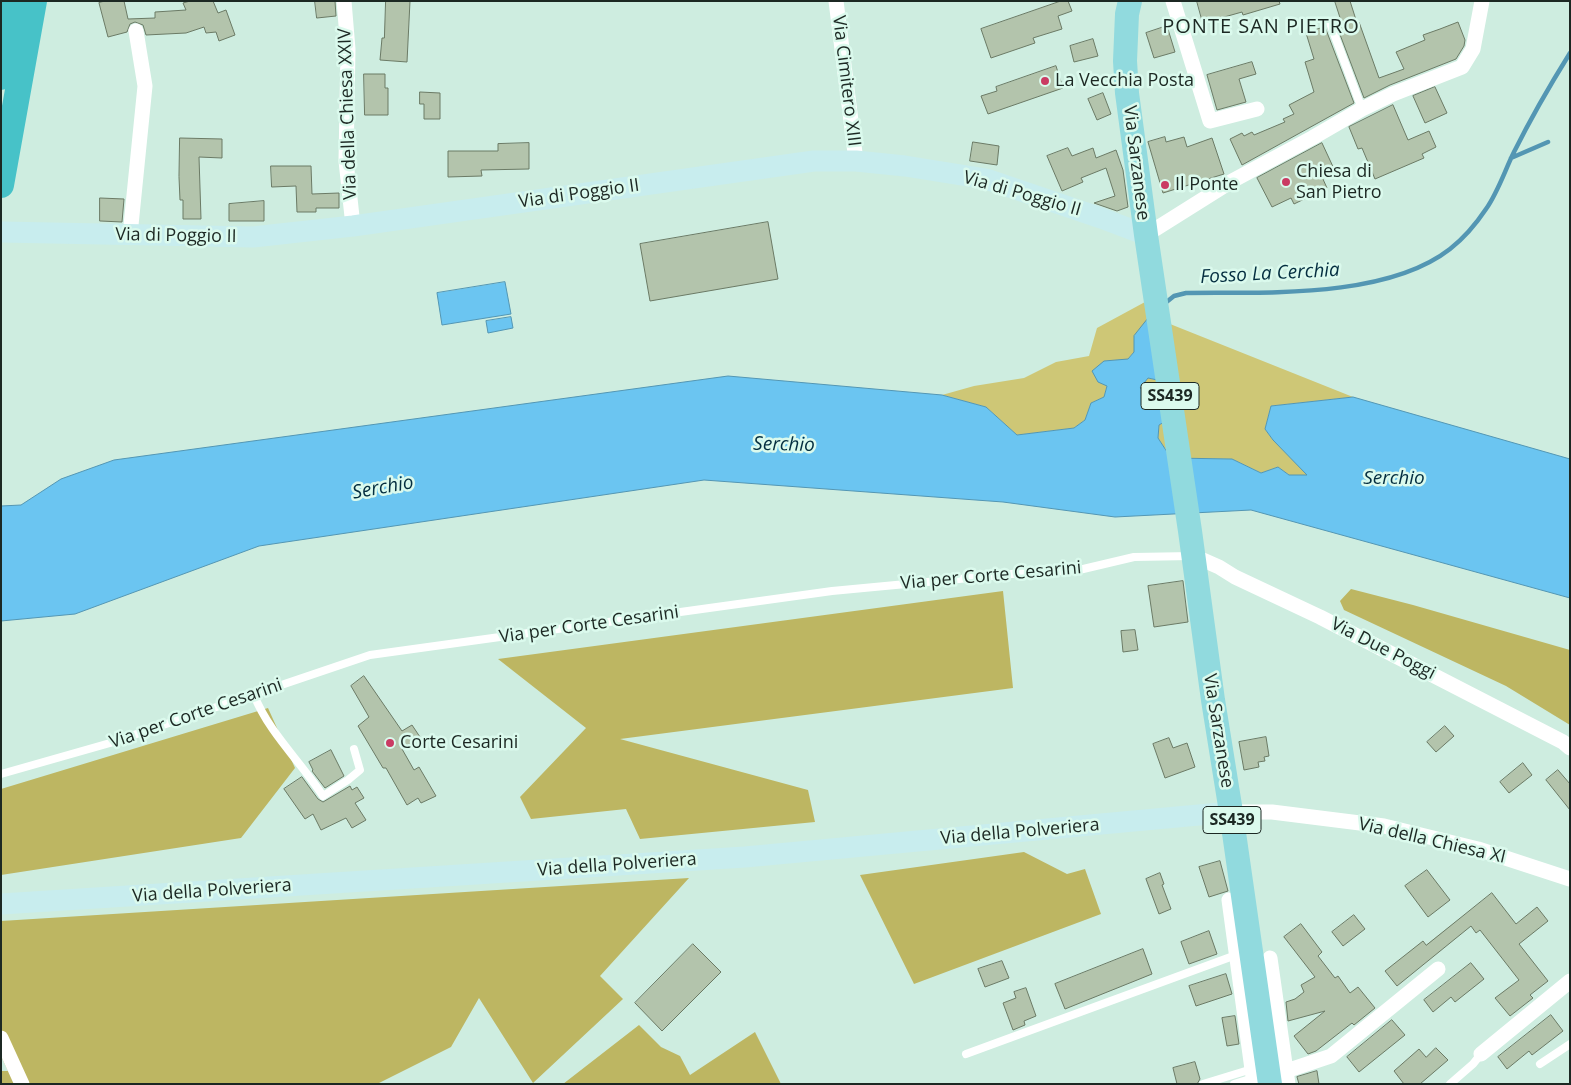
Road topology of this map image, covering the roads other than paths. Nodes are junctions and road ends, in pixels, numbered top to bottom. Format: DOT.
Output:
graph roads {
  1 [pos="14,1"];
  2 [pos="34,1"];
  3 [pos="344,1"];
  4 [pos="836,1"];
  5 [pos="1130,1"];
  6 [pos="1173,1"];
  7 [pos="1482,1"];
  8 [pos="1330,23"];
  9 [pos="136,31"];
  10 [pos="1,77"];
  11 [pos="1257,109"];
  12 [pos="1362,109"];
  13 [pos="856,161"];
  14 [pos="1,185"];
  15 [pos="353,226"];
  16 [pos="1,232"];
  17 [pos="130,235"];
  18 [pos="1146,235"];
  19 [pos="1194,556"];
  20 [pos="254,696"];
  21 [pos="1570,748"];
  22 [pos="354,749"];
  23 [pos="1,774"];
  24 [pos="1231,812"];
  25 [pos="1570,879"];
  26 [pos="1229,900"];
  27 [pos="1,904"];
  28 [pos="1236,955"];
  29 [pos="1270,958"];
  30 [pos="1438,969"];
  31 [pos="1570,981"];
  32 [pos="1,1038"];
  33 [pos="1570,1044"];
  34 [pos="966,1054"];
  35 [pos="1481,1054"];
  36 [pos="1540,1064"];
  37 [pos="1267,1078"];
  38 [pos="22,1084"];
  39 [pos="1203,1084"];
  40 [pos="1234,1084"];
  41 [pos="1450,1084"];
  1 -- 10 [label="highway"];
  2 -- 14 [label="highway"];
  3 -- 15 [label="street, Via della Chiesa XXIV"];
  4 -- 13 [label="street, Via Cimitero XIII"];
  5 -- 18 [label="main road, Via Sarzanese / SS439"];
  6 -- 11 [label="street"];
  7 -- 12 [label="street"];
  8 -- 12 [label="lane"];
  9 -- 17 [label="street"];
  12 -- 18 [label="street"];
  13 -- 15 [label="street, Via di Poggio II"];
  13 -- 18 [label="street, Via di Poggio II"];
  15 -- 17 [label="street, Via di Poggio II"];
  16 -- 17 [label="street, Via di Poggio II"];
  18 -- 19 [label="main road, SS439"];
  19 -- 20 [label="lane, Via per Corte Cesarini"];
  19 -- 21 [label="street, Via Due Poggi"];
  19 -- 24 [label="main road, Via Sarzanese / SS439"];
  20 -- 22 [label="lane"];
  20 -- 23 [label="lane, Via per Corte Cesarini"];
  24 -- 25 [label="street, Via della Chiesa XI"];
  24 -- 27 [label="street, Via della Polveriera"];
  24 -- 37 [label="main road, Via Sarzanese / SS439"];
  26 -- 28 [label="street"];
  28 -- 34 [label="lane"];
  28 -- 37 [label="street"];
  29 -- 37 [label="street"];
  30 -- 37 [label="street"];
  31 -- 35 [label="street"];
  32 -- 38 [label="street"];
  33 -- 36 [label="lane"];
  35 -- 41 [label="lane"];
  37 -- 39 [label="lane"];
  37 -- 40 [label="lane"];
}
